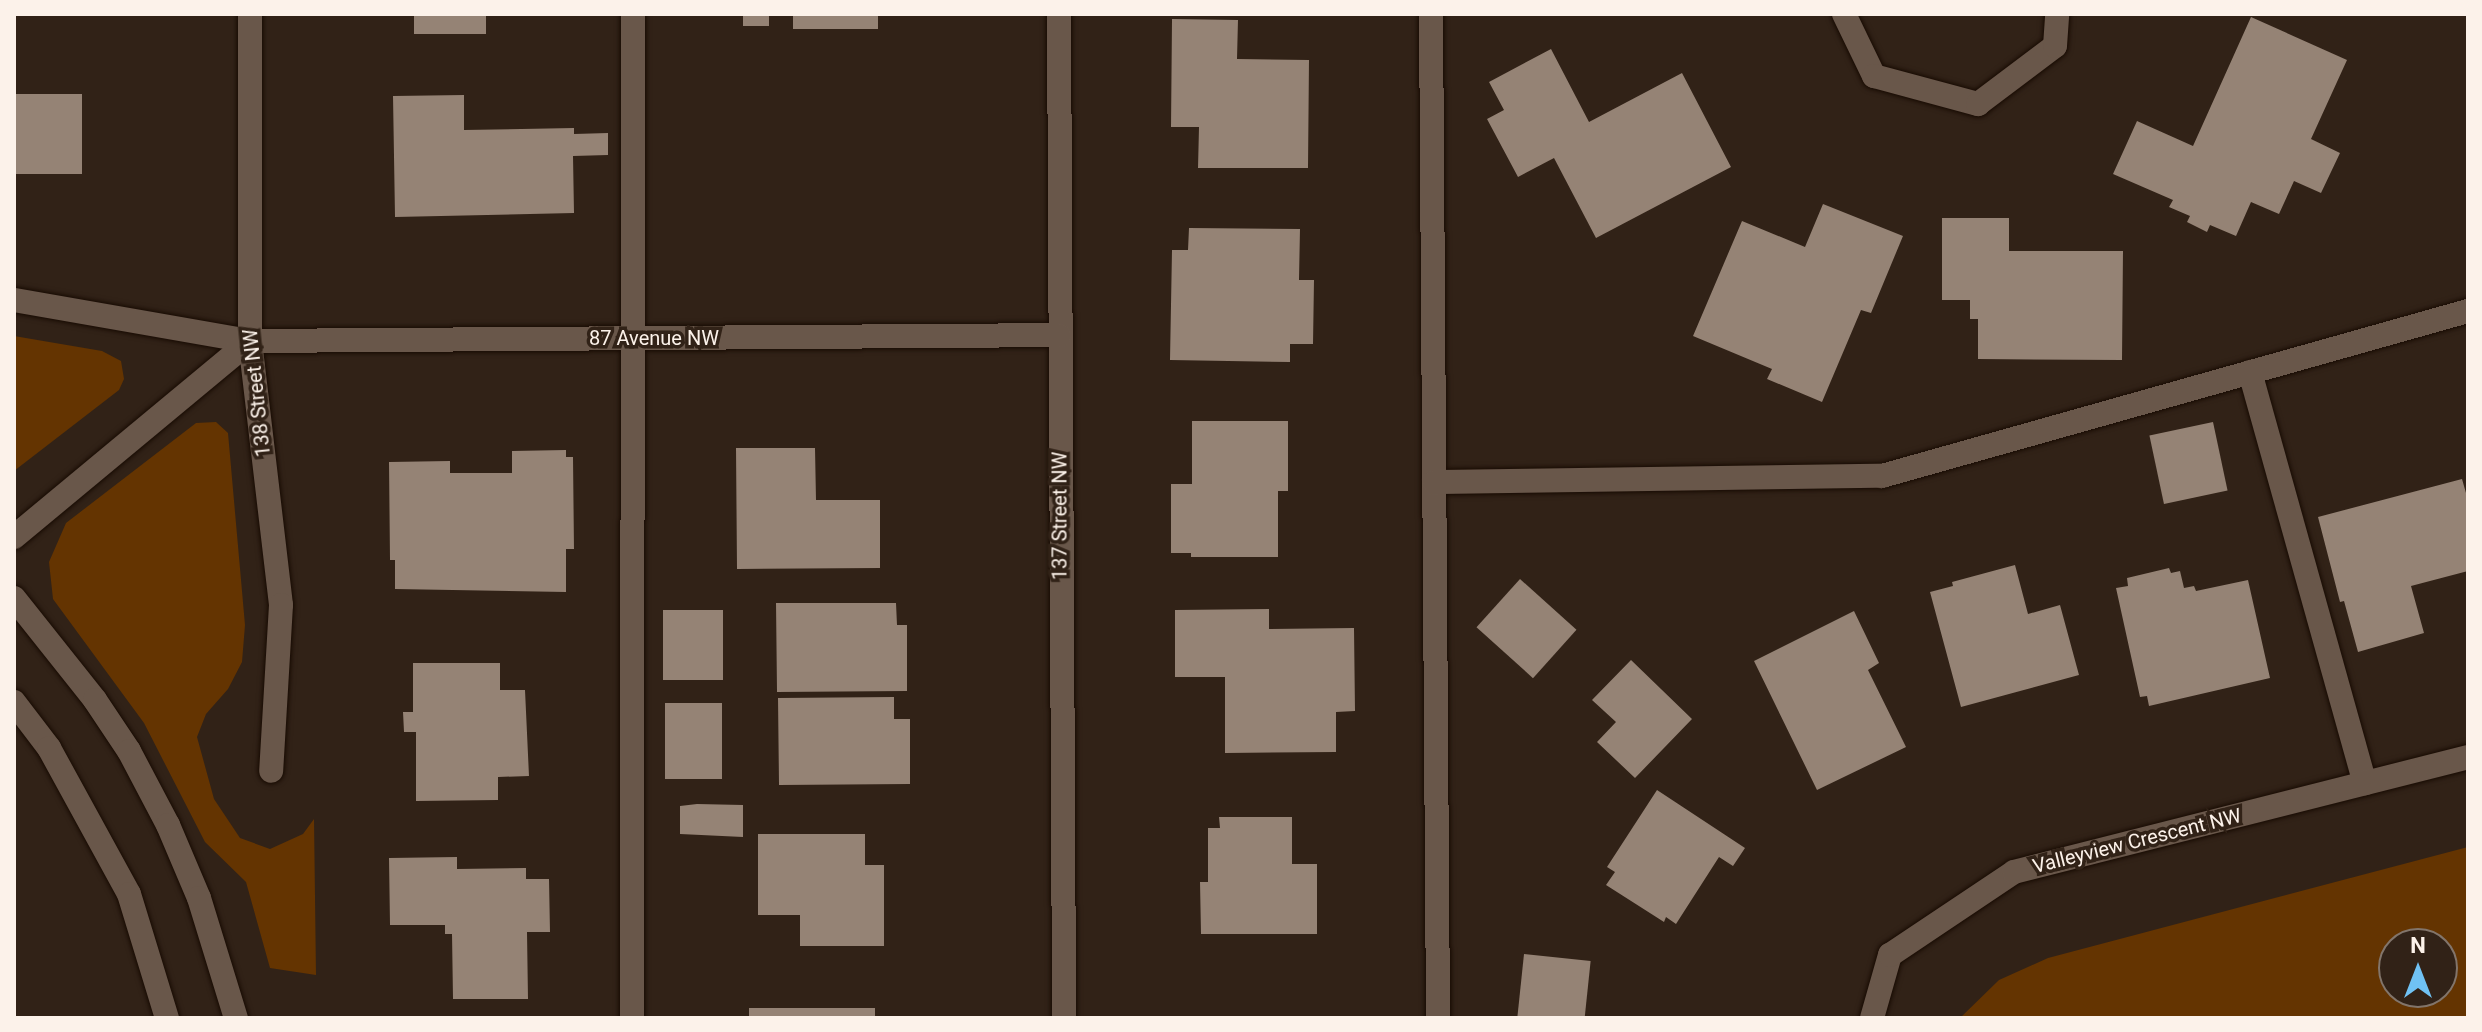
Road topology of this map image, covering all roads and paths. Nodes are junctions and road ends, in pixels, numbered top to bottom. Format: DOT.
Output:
graph roads {
  1 [pos="250,14"];
  2 [pos="633,14"];
  3 [pos="1059,14"];
  4 [pos="1431,14"];
  5 [pos="1844,14"];
  6 [pos="2057,14"];
  7 [pos="14,300"];
  8 [pos="2468,311"];
  9 [pos="1059,335"];
  10 [pos="632,338"];
  11 [pos="250,341"];
  12 [pos="2250,372"];
  13 [pos="1434,482"];
  14 [pos="14,537"];
  15 [pos="14,598"];
  16 [pos="14,702"];
  17 [pos="2468,757"];
  18 [pos="271,771"];
  19 [pos="2365,783"];
  20 [pos="167,1018"];
  21 [pos="236,1018"];
  22 [pos="632,1018"];
  23 [pos="1064,1018"];
  24 [pos="1438,1018"];
  25 [pos="1872,1018"];
  1 -- 11 [label="street, 138 Street NW"];
  2 -- 10 [label="street"];
  3 -- 9 [label="street, 137 Street NW"];
  4 -- 13 [label="street"];
  5 -- 6 [label="street"];
  7 -- 11 [label="street, 87 Avenue NW"];
  8 -- 12 [label="street"];
  9 -- 10 [label="street, 87 Avenue NW"];
  9 -- 23 [label="street, 137 Street NW"];
  10 -- 11 [label="street, 87 Avenue NW"];
  10 -- 22 [label="street"];
  11 -- 14 [label="street"];
  11 -- 18 [label="street, 138 Street NW"];
  12 -- 13 [label="street"];
  12 -- 19 [label="street"];
  13 -- 24 [label="street"];
  15 -- 21 [label="street"];
  16 -- 20 [label="street"];
  17 -- 19 [label="street, Valleyview Crescent NW"];
  19 -- 25 [label="street, Valleyview Crescent NW"];
}
